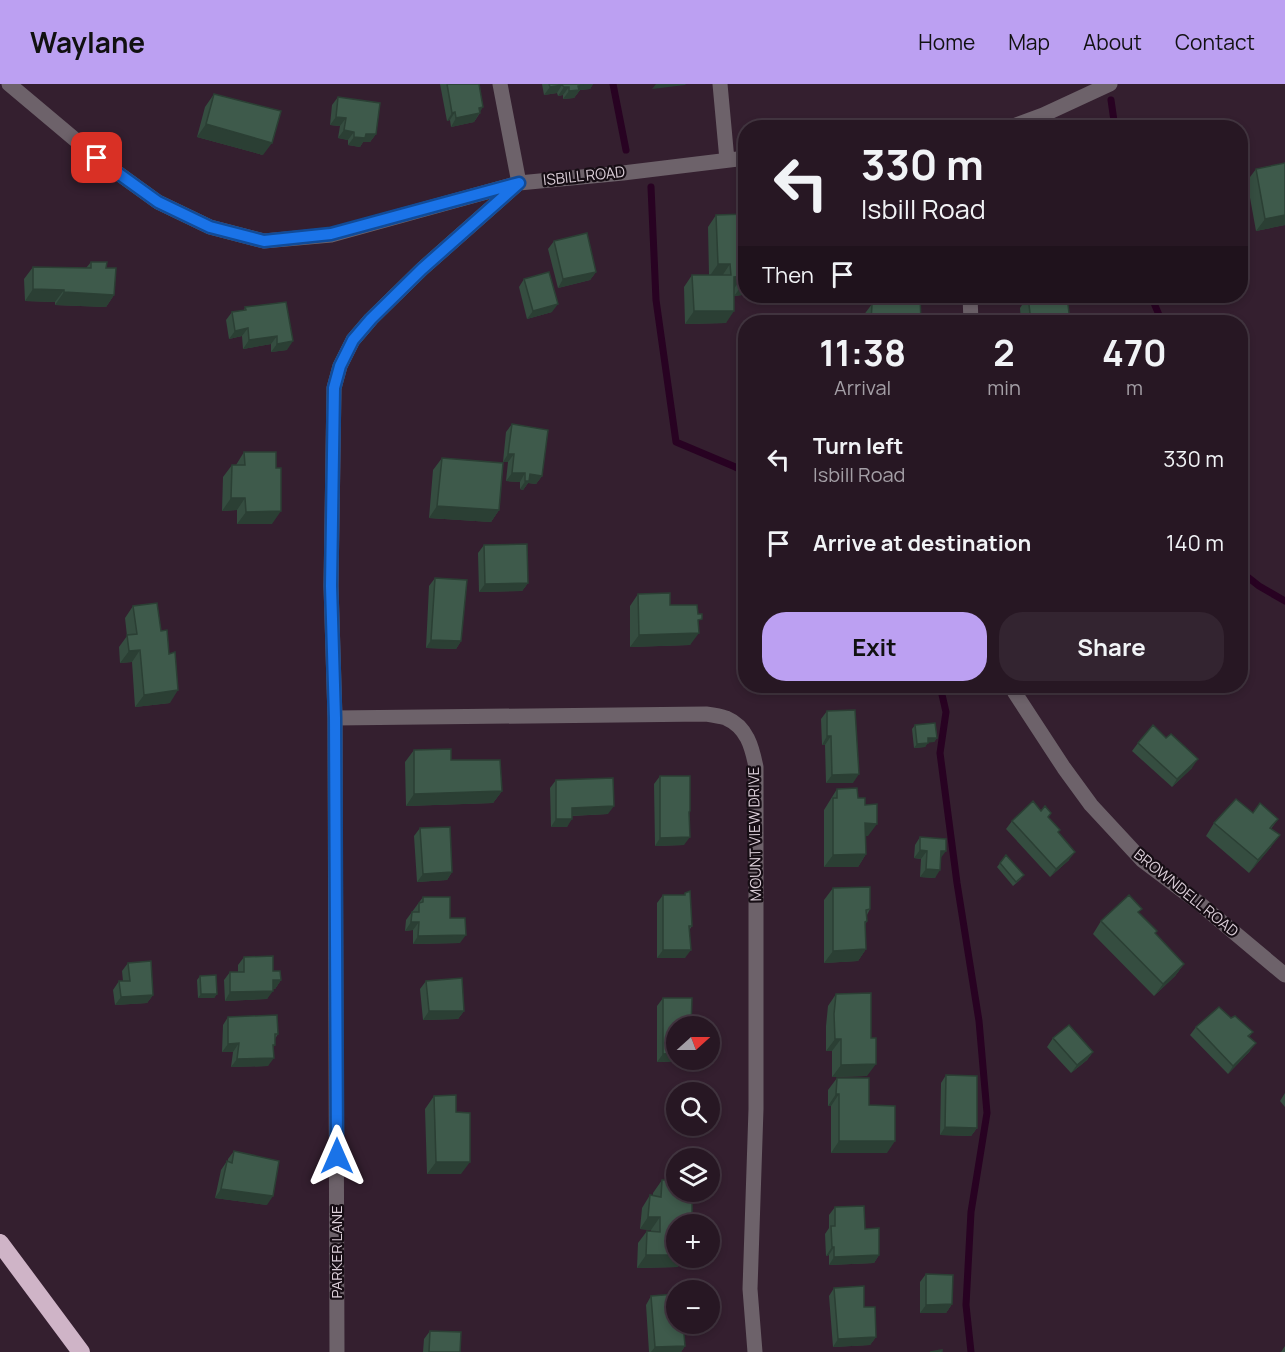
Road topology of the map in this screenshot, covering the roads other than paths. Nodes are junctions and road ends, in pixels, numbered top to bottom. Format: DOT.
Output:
graph roads {
  1 [pos="9,84"];
  2 [pos="500,84"];
  3 [pos="720,84"];
  4 [pos="1110,84"];
  5 [pos="1031,120"];
  6 [pos="738,159"];
  7 [pos="726,160"];
  8 [pos="519,183"];
  9 [pos="1015,693"];
  10 [pos="335,718"];
  11 [pos="1285,975"];
  12 [pos="0,1243"];
  13 [pos="81,1352"];
  14 [pos="338,1352"];
  15 [pos="755,1352"];
  1 -- 8 [label="street, ISBILL ROAD"];
  2 -- 8 [label="street"];
  3 -- 7 [label="street"];
  4 -- 5 [label="street"];
  6 -- 7 [label="street, ISBILL ROAD"];
  7 -- 8 [label="street, ISBILL ROAD"];
  8 -- 10 [label="street, PARKER LANE"];
  9 -- 11 [label="street, BROWNDELL ROAD"];
  10 -- 14 [label="street, PARKER LANE"];
  10 -- 15 [label="street, MOUNT VIEW DRIVE"];
  12 -- 13 [label="highway"];
}
